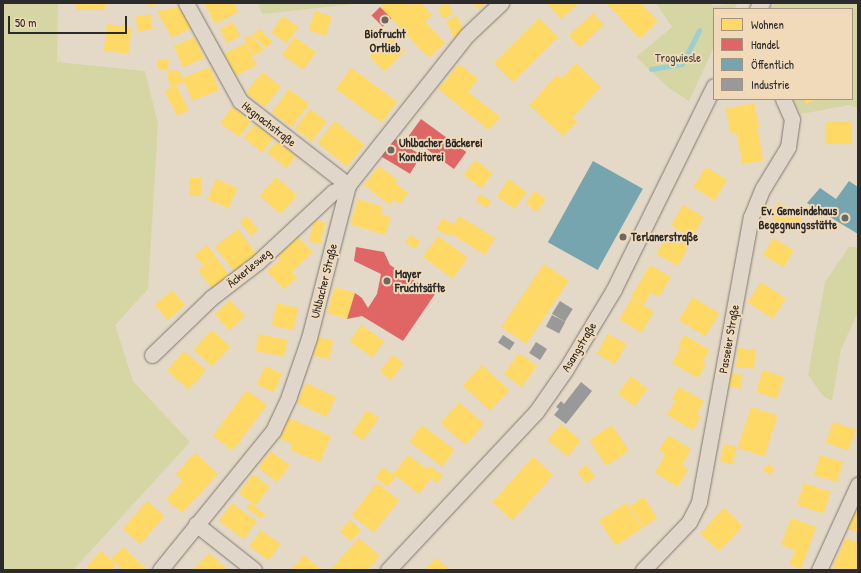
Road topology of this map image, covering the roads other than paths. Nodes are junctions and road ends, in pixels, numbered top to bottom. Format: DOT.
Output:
graph roads {
  1 [pos="186,3"];
  2 [pos="501,3"];
  3 [pos="713,88"];
  4 [pos="783,100"];
  5 [pos="348,185"];
  6 [pos="152,355"];
  7 [pos="858,485"];
  8 [pos="196,524"];
  9 [pos="160,570"];
  10 [pos="254,570"];
  11 [pos="388,570"];
  12 [pos="643,570"];
  13 [pos="819,570"];
  1 -- 5 [label="street, Hegnachstraße"];
  2 -- 5 [label="street, Uhlbacher Straße"];
  3 -- 11 [label="street, Asangstraße"];
  4 -- 12 [label="street, Passeier Straße"];
  5 -- 6 [label="street, Äckerlesweg"];
  5 -- 8 [label="street, Uhlbacher Straße"];
  7 -- 13 [label="street"];
  8 -- 9 [label="street, Uhlbacher Straße"];
  8 -- 10 [label="street"];
}
